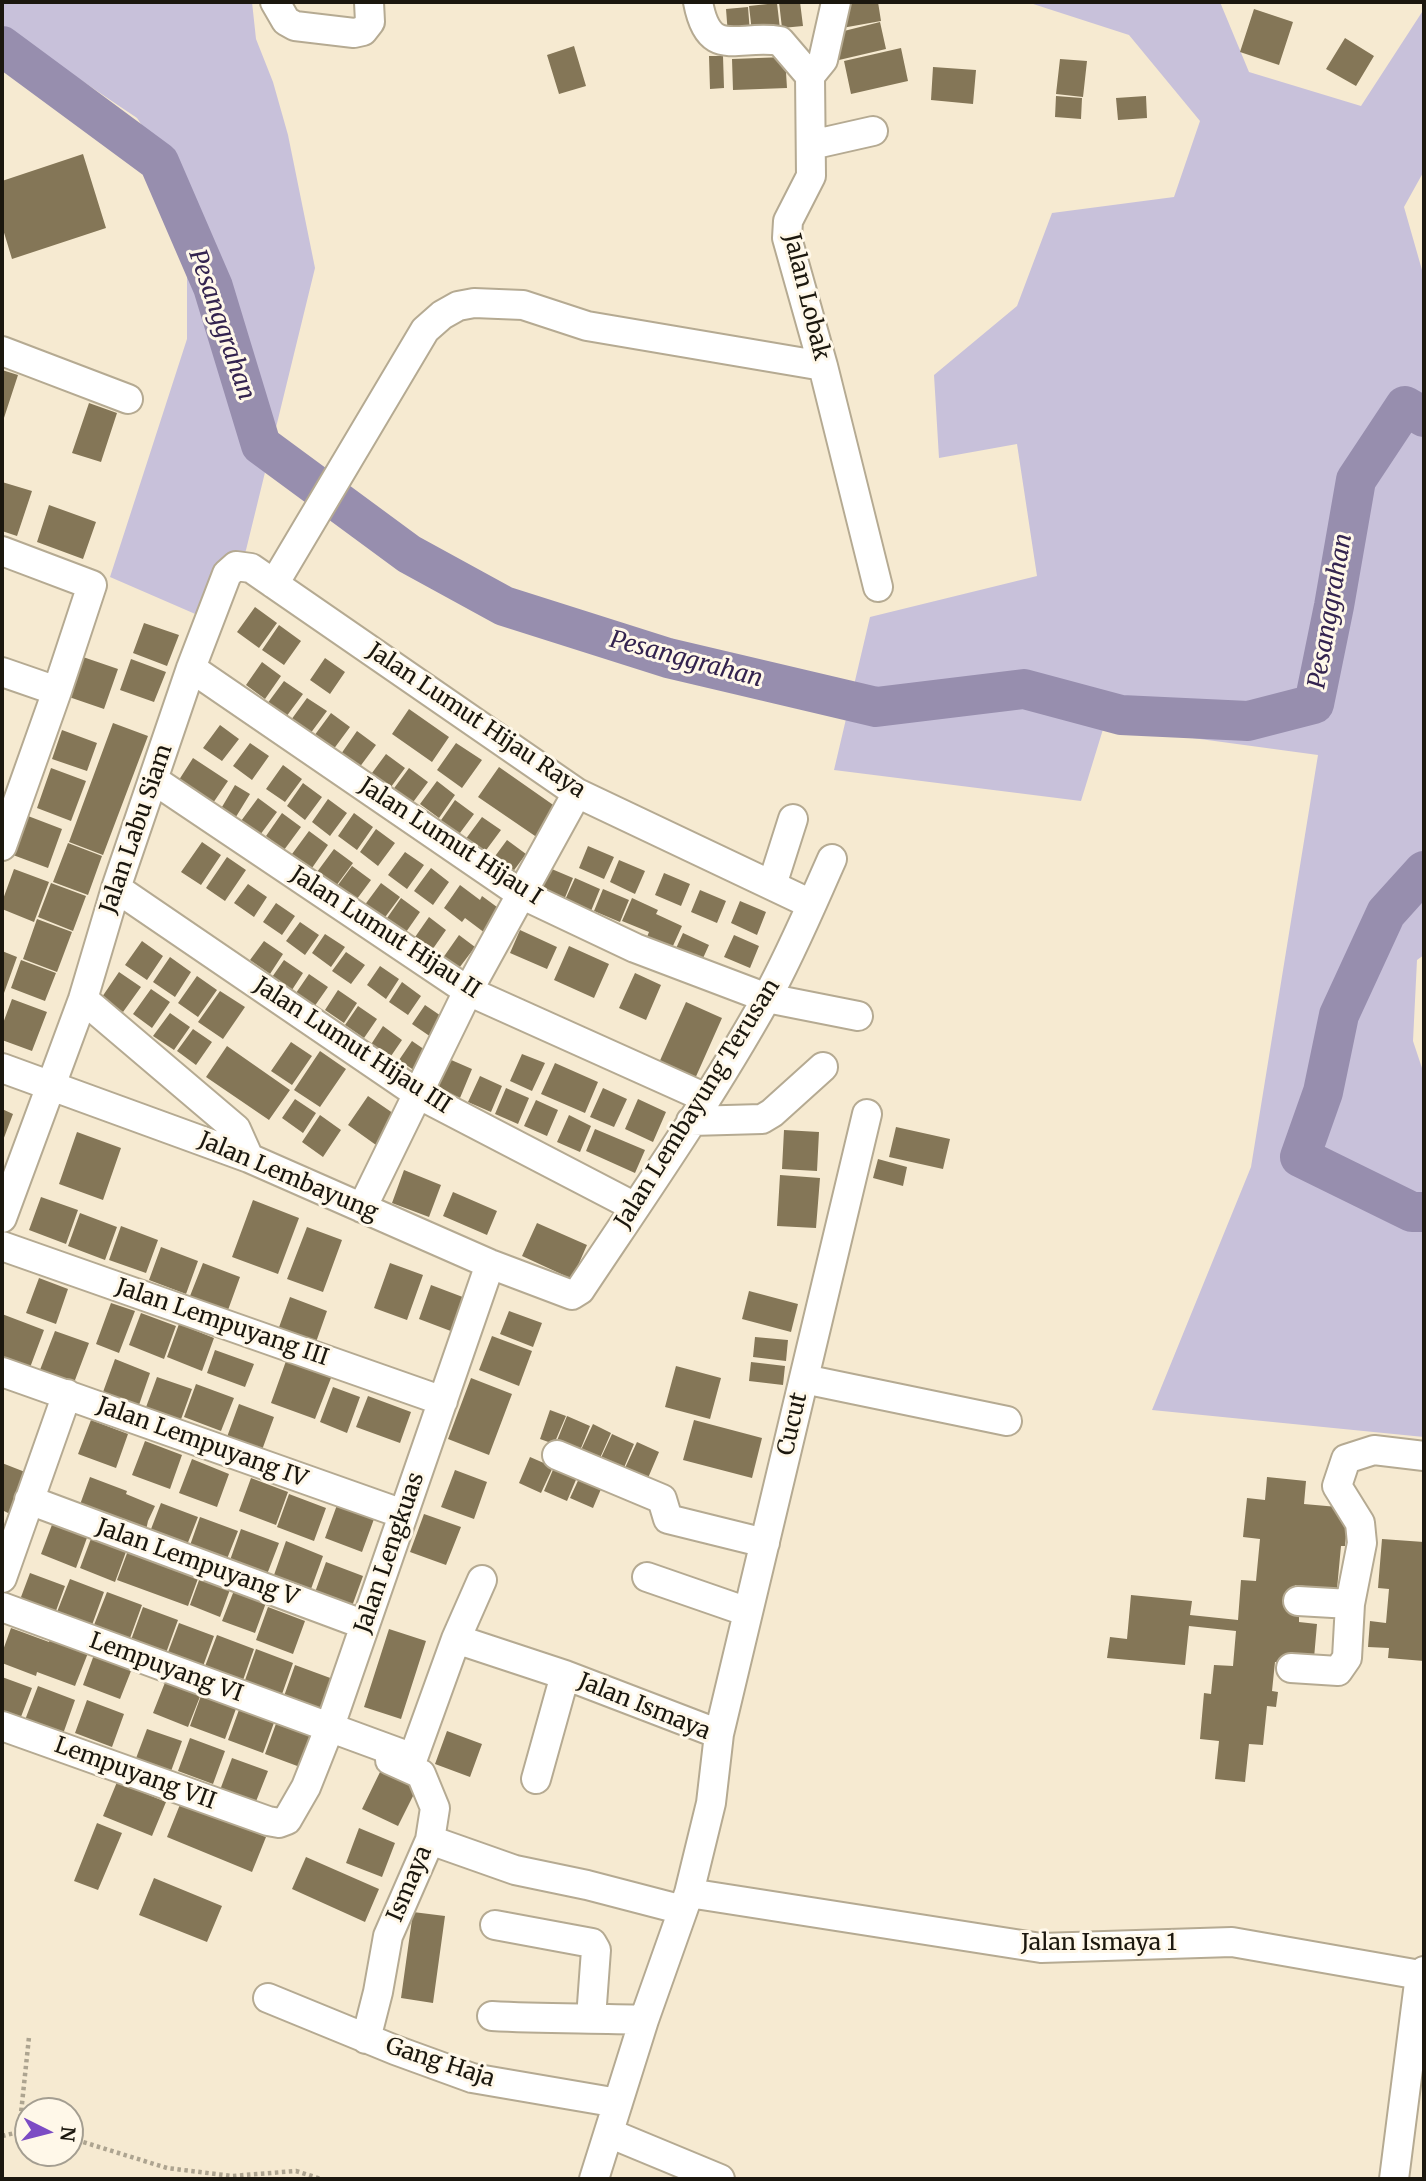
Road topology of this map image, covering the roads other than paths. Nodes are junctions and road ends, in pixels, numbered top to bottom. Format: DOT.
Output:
graph roads {
  1 [pos="275,2"];
  2 [pos="369,2"];
  3 [pos="698,2"];
  4 [pos="836,2"];
  5 [pos="810,76"];
  6 [pos="873,131"];
  7 [pos="811,145"];
  8 [pos="2,351"];
  9 [pos="823,366"];
  10 [pos="128,399"];
  11 [pos="2,551"];
  12 [pos="227,574"];
  13 [pos="274,584"];
  14 [pos="878,587"];
  15 [pos="191,668"];
  16 [pos="2,672"];
  17 [pos="57,691"];
  18 [pos="154,780"];
  19 [pos="577,793"];
  20 [pos="9,806"];
  21 [pos="793,819"];
  22 [pos="2,846"];
  23 [pos="832,859"];
  24 [pos="772,886"];
  25 [pos="116,888"];
  26 [pos="521,894"];
  27 [pos="811,904"];
  28 [pos="468,991"];
  29 [pos="767,998"];
  30 [pos="83,999"];
  31 [pos="858,1016"];
  32 [pos="823,1067"];
  33 [pos="2,1068"];
  34 [pos="50,1084"];
  35 [pos="418,1094"];
  36 [pos="698,1110"];
  37 [pos="867,1114"];
  38 [pos="250,1158"];
  39 [pos="635,1207"];
  40 [pos="362,1208"];
  41 [pos="2,1218"];
  42 [pos="2,1246"];
  43 [pos="490,1264"];
  44 [pos="572,1295"];
  45 [pos="2,1372"];
  46 [pos="804,1379"];
  47 [pos="67,1394"];
  48 [pos="443,1401"];
  49 [pos="1007,1421"];
  50 [pos="557,1455"];
  51 [pos="1424,1456"];
  52 [pos="29,1500"];
  53 [pos="403,1514"];
  54 [pos="765,1543"];
  55 [pos="647,1577"];
  56 [pos="2,1578"];
  57 [pos="482,1580"];
  58 [pos="1298,1601"];
  59 [pos="1350,1604"];
  60 [pos="2,1607"];
  61 [pos="748,1612"];
  62 [pos="365,1625"];
  63 [pos="456,1639"];
  64 [pos="1291,1668"];
  65 [pos="565,1675"];
  66 [pos="2,1726"];
  67 [pos="329,1728"];
  68 [pos="719,1734"];
  69 [pos="391,1751"];
  70 [pos="536,1779"];
  71 [pos="268,1822"];
  72 [pos="430,1840"];
  73 [pos="686,1902"];
  74 [pos="495,1925"];
  75 [pos="1422,1973"];
  76 [pos="268,1998"];
  77 [pos="492,2016"];
  78 [pos="591,2018"];
  79 [pos="644,2020"];
  80 [pos="366,2039"];
  81 [pos="618,2103"];
  82 [pos="609,2133"];
  83 [pos="594,2179"];
  84 [pos="720,2179"];
  85 [pos="1394,2179"];
  1 -- 2 [label="street"];
  3 -- 5 [label="street"];
  4 -- 5 [label="street"];
  5 -- 7 [label="street, Jalan Lobak"];
  6 -- 7 [label="street"];
  7 -- 9 [label="street, Jalan Lobak"];
  8 -- 10 [label="street"];
  9 -- 13 [label="street"];
  9 -- 14 [label="street, Jalan Lobak"];
  11 -- 17 [label="street"];
  12 -- 13 [label="street, Jalan Lumut Hijau Raya"];
  12 -- 15 [label="street, Jalan Labu Siam"];
  13 -- 19 [label="street, Jalan Lumut Hijau Raya"];
  15 -- 18 [label="street, Jalan Labu Siam"];
  15 -- 26 [label="street, Jalan Lumut Hijau I"];
  16 -- 17 [label="street"];
  17 -- 20 [label="street"];
  18 -- 25 [label="street, Jalan Labu Siam"];
  18 -- 28 [label="street, Jalan Lumut Hijau II"];
  19 -- 24 [label="street, Jalan Lumut Hijau Raya"];
  19 -- 26 [label="street"];
  20 -- 22 [label="street"];
  21 -- 24 [label="street"];
  23 -- 27 [label="street, Jalan Lembayung Terusan"];
  24 -- 27 [label="street, Jalan Lumut Hijau Raya"];
  25 -- 30 [label="street, Jalan Labu Siam"];
  25 -- 35 [label="street, Jalan Lumut Hijau III"];
  26 -- 28 [label="street"];
  26 -- 29 [label="street, Jalan Lumut Hijau I"];
  27 -- 29 [label="street, Jalan Lembayung Terusan"];
  28 -- 35 [label="street"];
  28 -- 36 [label="street, Jalan Lumut Hijau II"];
  29 -- 31 [label="street, Jalan Lumut Hijau I"];
  29 -- 36 [label="street, Jalan Lembayung Terusan"];
  30 -- 34 [label="street, Jalan Labu Siam"];
  30 -- 38 [label="street"];
  32 -- 36 [label="street"];
  33 -- 34 [label="street, Jalan Lembayung"];
  34 -- 38 [label="street, Jalan Lembayung"];
  34 -- 41 [label="street, Jalan Labu Siam"];
  35 -- 39 [label="street, Jalan Lumut Hijau III"];
  35 -- 40 [label="street"];
  36 -- 39 [label="street, Jalan Lembayung Terusan"];
  37 -- 46 [label="street, Cucut"];
  38 -- 40 [label="street, Jalan Lembayung"];
  39 -- 44 [label="street, Jalan Lembayung Terusan"];
  40 -- 43 [label="street, Jalan Lembayung"];
  42 -- 48 [label="street, Jalan Lempuyang III"];
  43 -- 44 [label="street, Jalan Lembayung"];
  43 -- 48 [label="street, Jalan Lengkuas"];
  45 -- 47 [label="street, Jalan Lempuyang IV"];
  46 -- 49 [label="street"];
  46 -- 54 [label="street, Cucut"];
  47 -- 52 [label="street"];
  47 -- 53 [label="street, Jalan Lempuyang IV"];
  48 -- 53 [label="street, Jalan Lengkuas"];
  50 -- 54 [label="street"];
  51 -- 59 [label="street"];
  52 -- 56 [label="street"];
  52 -- 62 [label="street, Jalan Lempuyang V"];
  53 -- 62 [label="street, Jalan Lengkuas"];
  54 -- 61 [label="street, Cucut"];
  55 -- 61 [label="street"];
  57 -- 63 [label="street"];
  58 -- 59 [label="street"];
  59 -- 64 [label="street"];
  60 -- 67 [label="street, Lempuyang VI"];
  61 -- 68 [label="street, Cucut"];
  62 -- 67 [label="street, Jalan Lengkuas"];
  63 -- 65 [label="street, Jalan Ismaya"];
  63 -- 69 [label="street"];
  65 -- 68 [label="street, Jalan Ismaya"];
  65 -- 70 [label="street"];
  66 -- 71 [label="street, Lempuyang VII"];
  67 -- 69 [label="street"];
  67 -- 71 [label="street, Jalan Lengkuas"];
  68 -- 73 [label="street, Jalan Ismaya"];
  69 -- 72 [label="street, Ismaya"];
  72 -- 73 [label="street, Jalan Ismaya 1"];
  72 -- 80 [label="street, Ismaya"];
  73 -- 75 [label="street, Jalan Ismaya 1"];
  73 -- 79 [label="street, Jalan Ismaya"];
  74 -- 78 [label="street"];
  75 -- 85 [label="street"];
  76 -- 80 [label="street, Gang Haja"];
  77 -- 78 [label="street"];
  78 -- 79 [label="street"];
  79 -- 81 [label="street, Jalan Ismaya"];
  80 -- 81 [label="street, Gang Haja"];
  81 -- 82 [label="street, Jalan Ismaya"];
  82 -- 83 [label="street, Jalan Ismaya"];
  82 -- 84 [label="street"];
}
